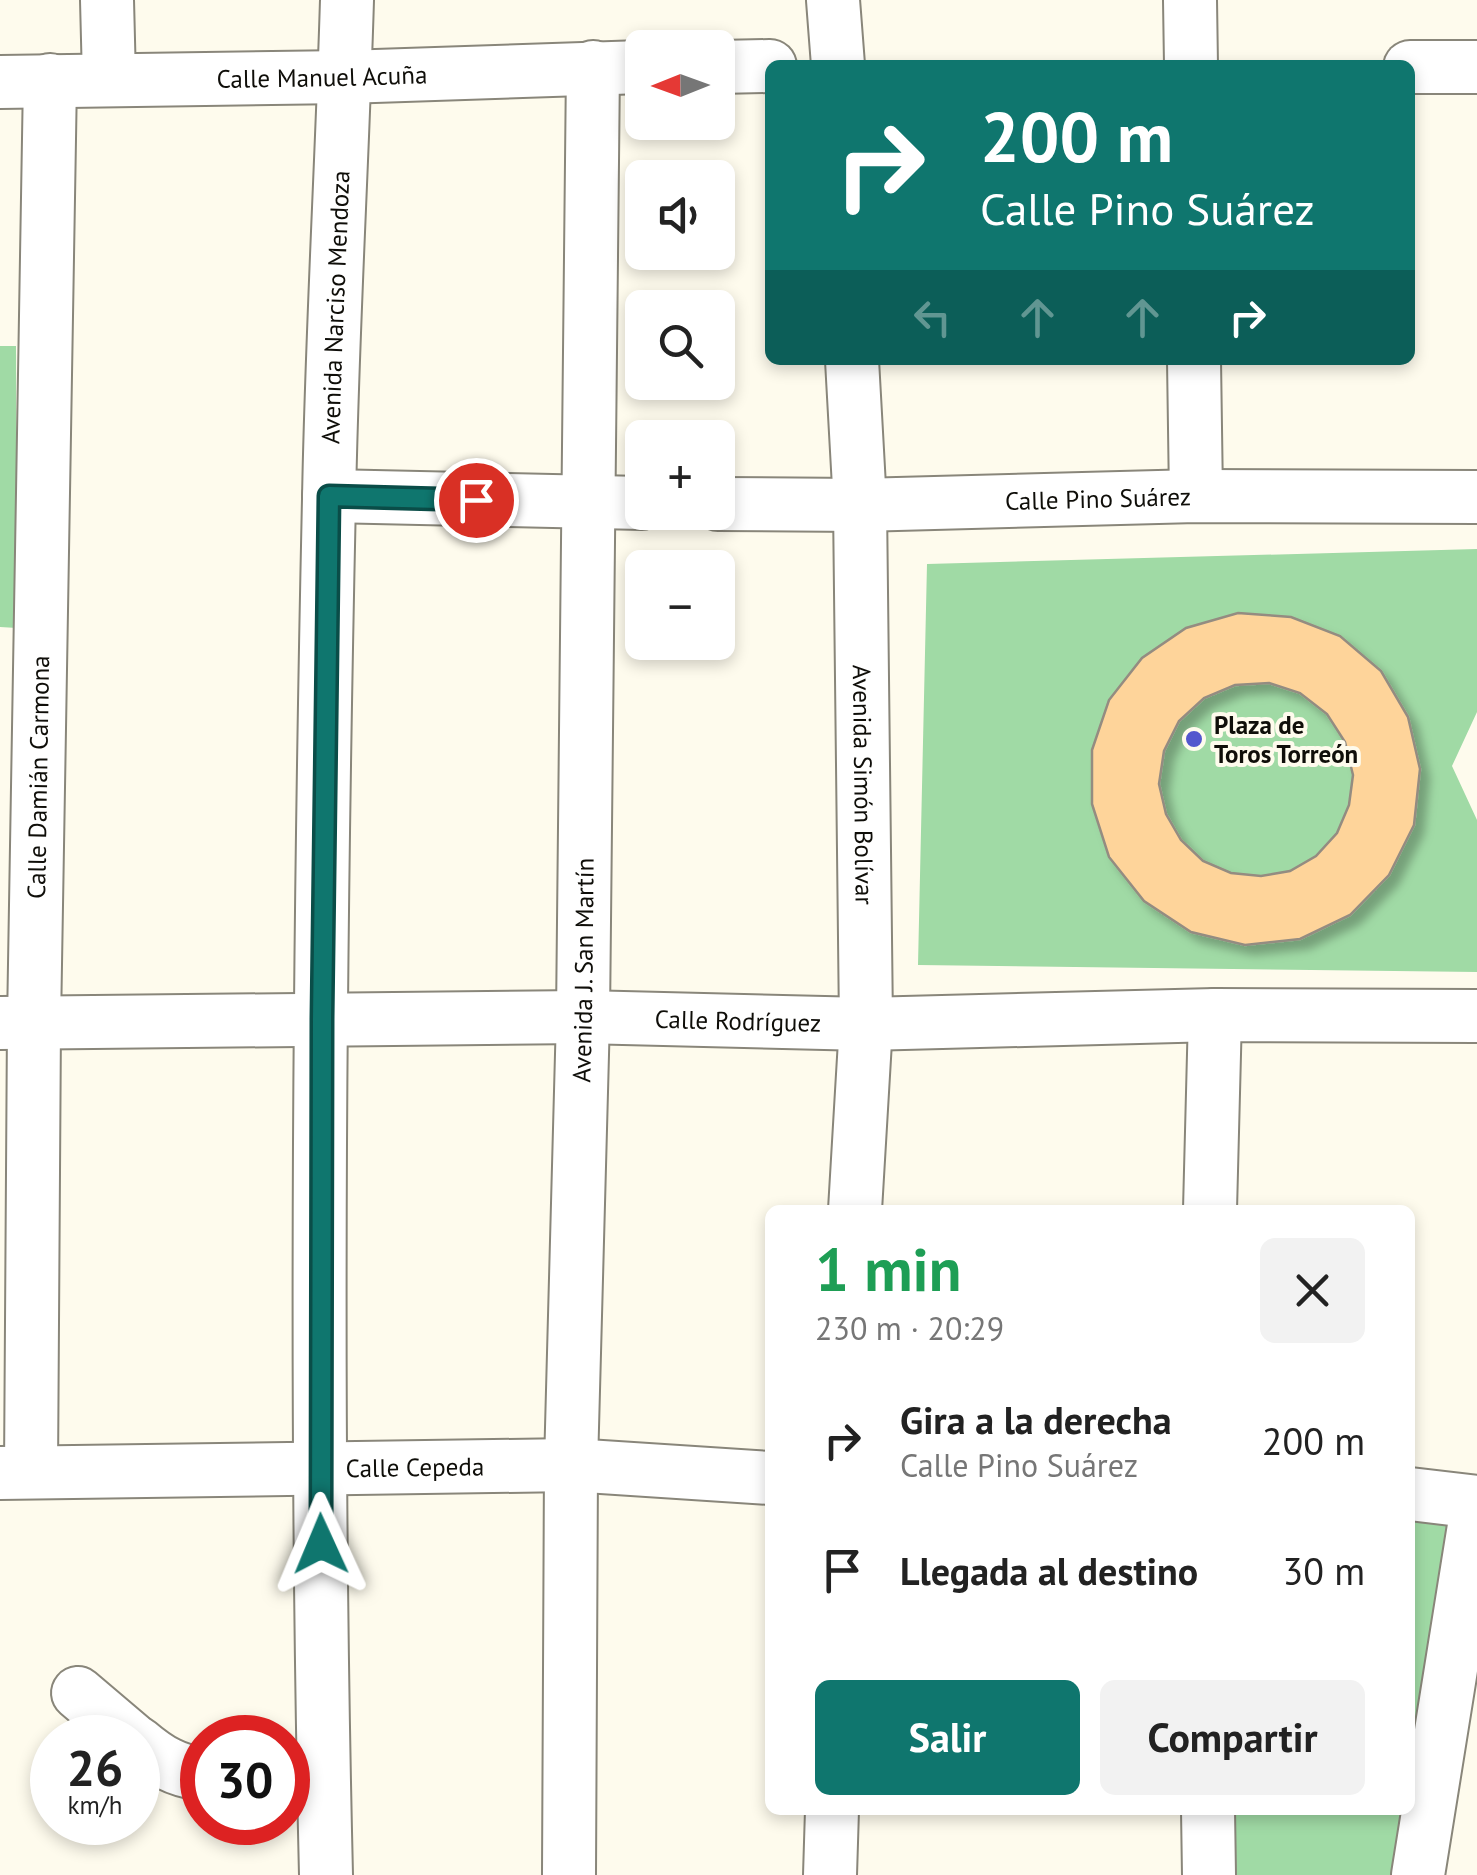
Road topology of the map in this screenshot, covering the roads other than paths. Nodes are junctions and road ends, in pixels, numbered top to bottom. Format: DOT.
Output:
graph roads {
  1 [pos="107,0"];
  2 [pos="347,0"];
  3 [pos="833,0"];
  4 [pos="1190,0"];
  5 [pos="838,60"];
  6 [pos="1191,60"];
  7 [pos="765,66"];
  8 [pos="618,67"];
  9 [pos="735,67"];
  10 [pos="1415,67"];
  11 [pos="1477,67"];
  12 [pos="345,77"];
  13 [pos="108,80"];
  14 [pos="25,81"];
  15 [pos="852,365"];
  16 [pos="1194,365"];
  17 [pos="329,496"];
  18 [pos="1196,496"];
  19 [pos="1477,497"];
  20 [pos="586,503"];
  21 [pos="625,503"];
  22 [pos="735,504"];
  23 [pos="860,505"];
  24 [pos="1215,1015"];
  25 [pos="1477,1016"];
  26 [pos="583,1017"];
  27 [pos="322,1019"];
  28 [pos="17,1023"];
  29 [pos="866,1024"];
  30 [pos="855,1205"];
  31 [pos="1210,1205"];
  32 [pos="571,1465"];
  33 [pos="320,1466"];
  34 [pos="16,1473"];
  35 [pos="765,1478"];
  36 [pos="1415,1495"];
  37 [pos="1477,1505"];
  38 [pos="78,1693"];
  39 [pos="104,1715"];
  40 [pos="309,1715"];
  41 [pos="310,1795"];
  42 [pos="832,1815"];
  43 [pos="1208,1815"];
  44 [pos="326,1875"];
  45 [pos="569,1875"];
  46 [pos="830,1875"];
  47 [pos="1209,1875"];
  48 [pos="1418,1875"];
  1 -- 13 [label="street"];
  2 -- 12 [label="street, Avenida Narciso Mendoza"];
  3 -- 5 [label="street"];
  4 -- 6 [label="street"];
  7 -- 9 [label="street"];
  8 -- 12 [label="street, Calle Manuel Acuña"];
  8 -- 20 [label="street, Avenida J. San Martín"];
  10 -- 11 [label="street"];
  12 -- 13 [label="street, Calle Manuel Acuña"];
  12 -- 17 [label="street, Avenida Narciso Mendoza"];
  13 -- 14 [label="street, Calle Manuel Acuña"];
  14 -- 28 [label="street, Calle Damián Carmona"];
  15 -- 23 [label="street, Avenida Simón Bolívar"];
  16 -- 18 [label="street"];
  17 -- 20 [label="street"];
  17 -- 27 [label="street, Avenida Narciso Mendoza"];
  18 -- 19 [label="street, Calle Pino Suárez"];
  18 -- 23 [label="street, Calle Pino Suárez"];
  20 -- 21 [label="street"];
  20 -- 26 [label="street, Avenida J. San Martín"];
  22 -- 23 [label="street, Calle Pino Suárez"];
  23 -- 29 [label="street, Avenida Simón Bolívar"];
  24 -- 25 [label="street, Calle Rodríguez"];
  24 -- 29 [label="street, Calle Rodríguez"];
  24 -- 31 [label="street"];
  26 -- 27 [label="street, Calle Rodríguez"];
  26 -- 29 [label="street, Calle Rodríguez"];
  26 -- 32 [label="street, Avenida J. San Martín"];
  27 -- 28 [label="street, Calle Rodríguez"];
  27 -- 33 [label="street, Avenida Narciso Mendoza"];
  28 -- 34 [label="street, Calle Damián Carmona"];
  29 -- 30 [label="street, Avenida Simón Bolívar"];
  32 -- 33 [label="street, Calle Cepeda"];
  32 -- 35 [label="street, Calle Cepeda"];
  32 -- 45 [label="street, Avenida J. San Martín"];
  33 -- 34 [label="street, Calle Cepeda"];
  33 -- 40 [label="street, Avenida Narciso Mendoza"];
  36 -- 37 [label="street"];
  37 -- 48 [label="street"];
  38 -- 39 [label="street"];
  41 -- 44 [label="street, Avenida Narciso Mendoza"];
  42 -- 46 [label="street"];
  43 -- 47 [label="street"];
}
